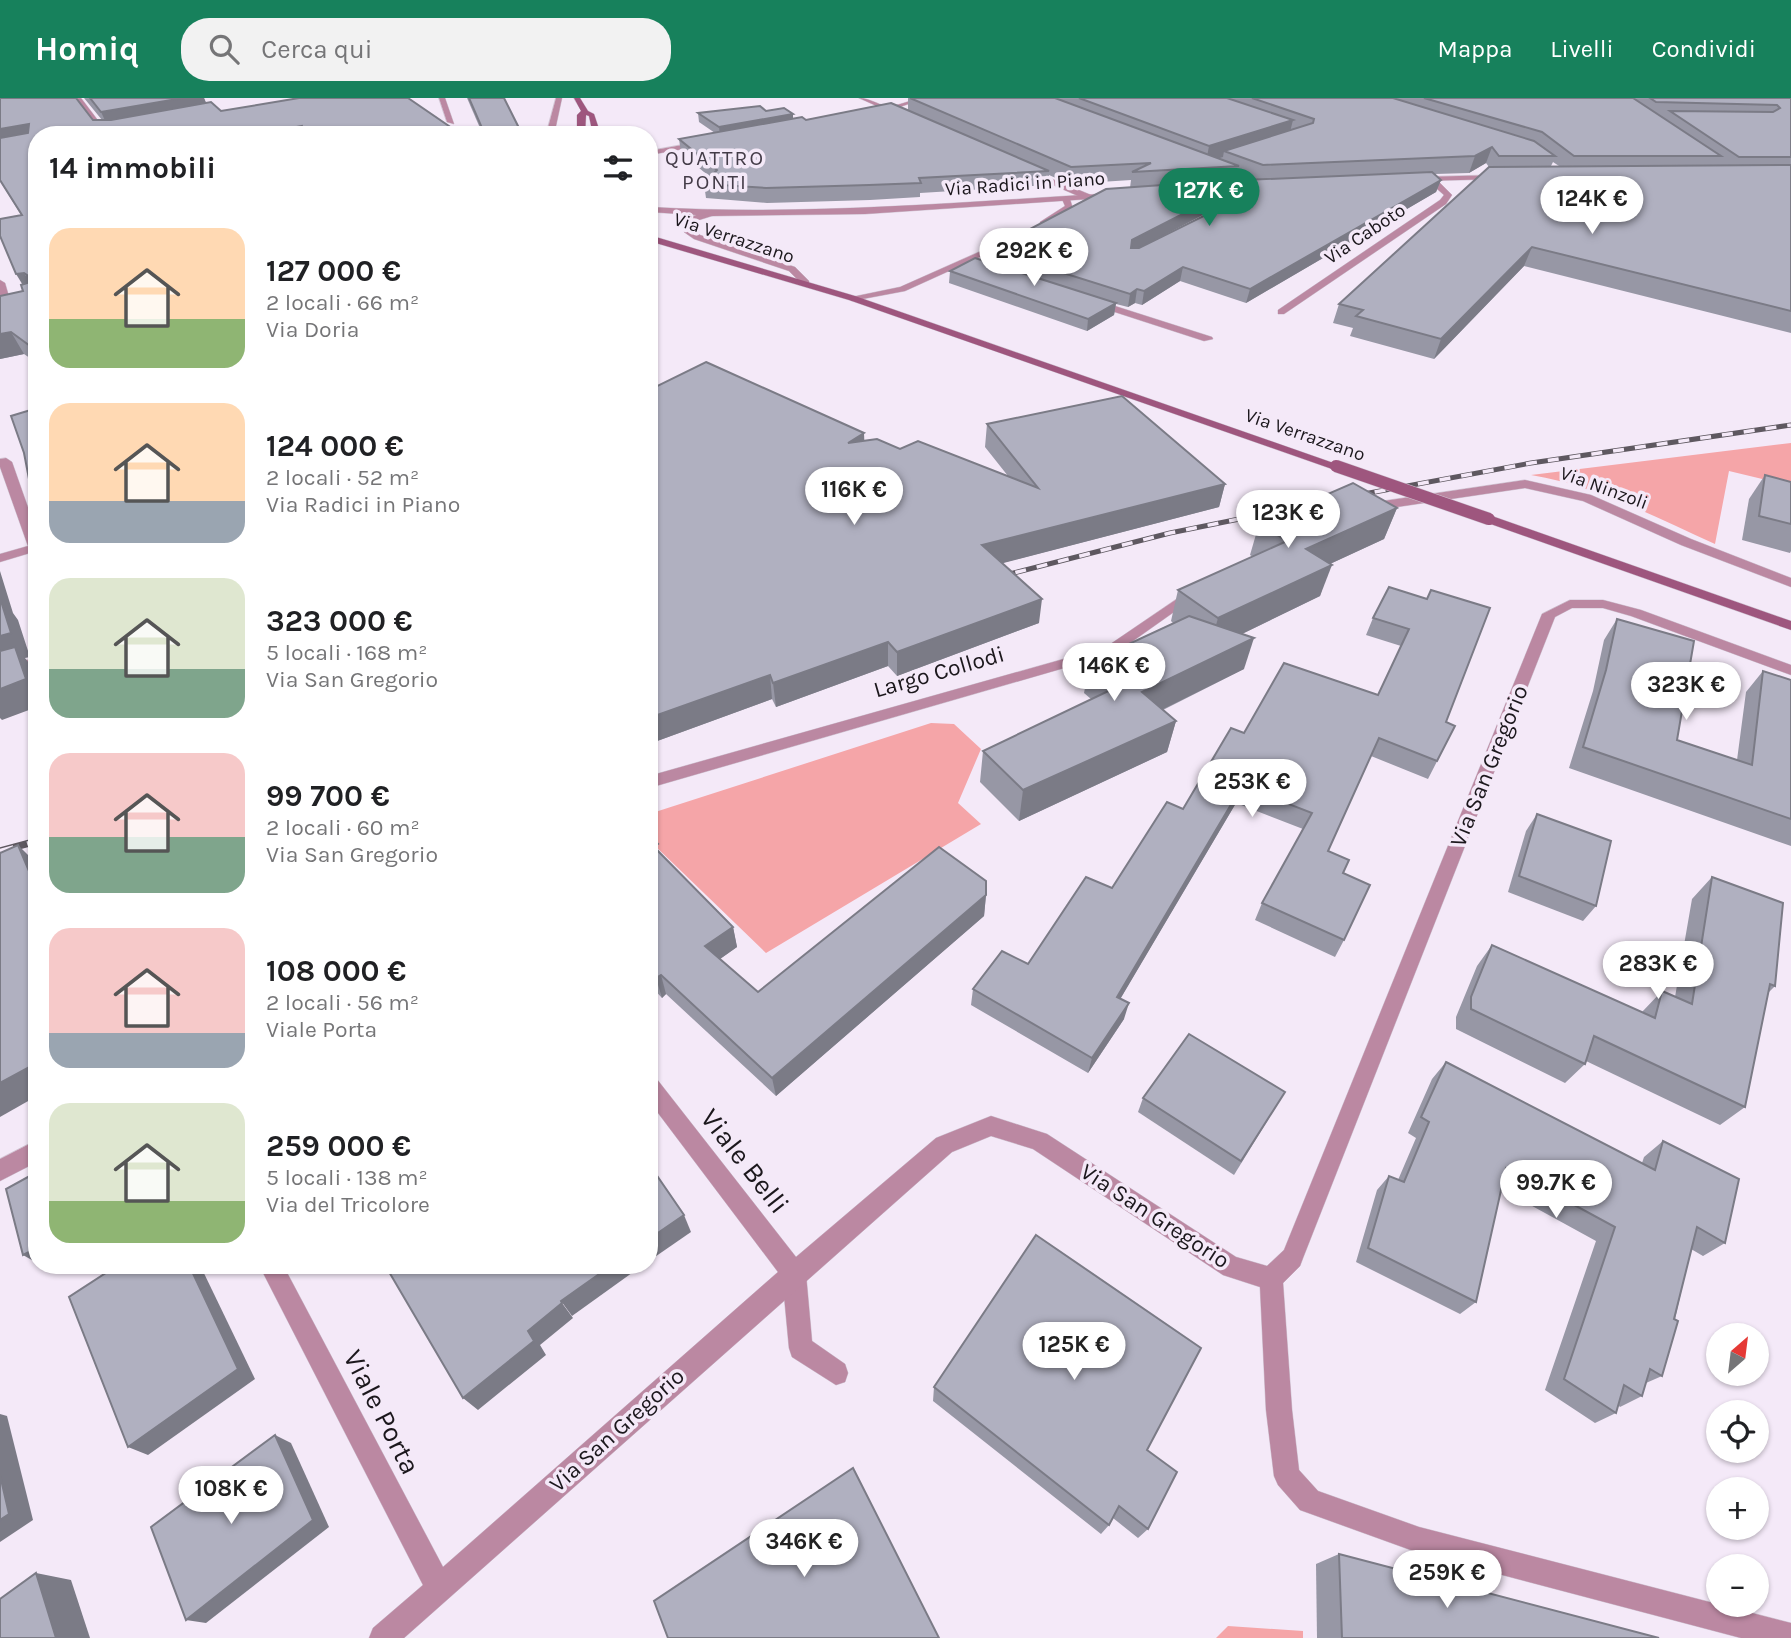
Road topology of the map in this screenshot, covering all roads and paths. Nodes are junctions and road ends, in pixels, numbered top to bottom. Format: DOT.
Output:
graph roads {
  1 [pos="78,98"];
  2 [pos="442,98"];
  3 [pos="559,98"];
  4 [pos="577,98"];
  5 [pos="862,98"];
  6 [pos="923,98"];
  7 [pos="888,109"];
  8 [pos="585,112"];
  9 [pos="862,115"];
  10 [pos="901,115"];
  11 [pos="451,122"];
  12 [pos="98,126"];
  13 [pos="552,126"];
  14 [pos="581,126"];
  15 [pos="595,126"];
  16 [pos="714,142"];
  17 [pos="658,151"];
  18 [pos="1013,164"];
  19 [pos="1516,177"];
  20 [pos="1431,179"];
  21 [pos="1406,180"];
  22 [pos="1121,195"];
  23 [pos="1088,197"];
  24 [pos="1066,199"];
  25 [pos="658,203"];
  26 [pos="658,210"];
  27 [pos="764,211"];
  28 [pos="712,213"];
  29 [pos="1036,228"];
  30 [pos="658,233"];
  31 [pos="1016,239"];
  32 [pos="658,241"];
  33 [pos="967,262"];
  34 [pos="979,266"];
  35 [pos="0,283"];
  36 [pos="806,283"];
  37 [pos="852,298"];
  38 [pos="1081,298"];
  39 [pos="23,302"];
  40 [pos="5,306"];
  41 [pos="1281,312"];
  42 [pos="1208,339"];
  43 [pos="3,463"];
  44 [pos="1352,510"];
  45 [pos="28,528"];
  46 [pos="28,551"];
  47 [pos="0,558"];
  48 [pos="1791,583"];
  49 [pos="1201,586"];
  50 [pos="1791,626"];
  51 [pos="28,665"];
  52 [pos="1791,670"];
  53 [pos="0,674"];
  54 [pos="658,779"];
  55 [pos="658,1097"];
  56 [pos="28,1155"];
  57 [pos="0,1171"];
  58 [pos="275,1274"];
  59 [pos="794,1274"];
  60 [pos="1271,1279"];
  61 [pos="836,1373"];
  62 [pos="439,1588"];
  63 [pos="1791,1637"];
  64 [pos="383,1638"];
  1 -- 12 [label="street"];
  2 -- 11 [label="street"];
  3 -- 13 [label="street"];
  4 -- 8 [label="main road"];
  5 -- 7 [label="street"];
  6 -- 7 [label="street"];
  7 -- 9 [label="street"];
  7 -- 10 [label="street"];
  8 -- 14 [label="main road"];
  8 -- 15 [label="main road"];
  16 -- 17 [label="street"];
  18 -- 23 [label="street"];
  19 -- 20 [label="street"];
  20 -- 21 [label="street"];
  20 -- 41 [label="street, Via Caboto"];
  22 -- 23 [label="street, Via Radici in Piano"];
  23 -- 24 [label="street, Via Radici in Piano"];
  24 -- 27 [label="street, Via Radici in Piano"];
  24 -- 29 [label="street"];
  25 -- 27 [label="street, Via Radici in Piano"];
  26 -- 28 [label="street, Via Radici in Piano"];
  27 -- 28 [label="street, Via Radici in Piano"];
  28 -- 36 [label="street, Via Verrazzano"];
  30 -- 36 [label="main road, Via Verrazzano"];
  31 -- 33 [label="street"];
  32 -- 36 [label="main road, Via Verrazzano"];
  33 -- 34 [label="street"];
  33 -- 37 [label="street"];
  35 -- 40 [label="street"];
  36 -- 37 [label="main road, Via Verrazzano"];
  37 -- 50 [label="main road, Via Verrazzano, bridge"];
  38 -- 42 [label="street"];
  39 -- 40 [label="street"];
  43 -- 45 [label="street"];
  44 -- 48 [label="street, Via Ninzoli"];
  46 -- 47 [label="street"];
  49 -- 54 [label="street, Largo Collodi"];
  51 -- 53 [label="street"];
  52 -- 60 [label="street, Via San Gregorio"];
  55 -- 59 [label="street, Viale Belli"];
  56 -- 57 [label="street"];
  58 -- 62 [label="street, Viale Porta"];
  59 -- 60 [label="street, Via San Gregorio"];
  59 -- 61 [label="street"];
  59 -- 62 [label="street, Via San Gregorio"];
  60 -- 63 [label="street"];
  62 -- 64 [label="street, Via San Gregorio"];
}
